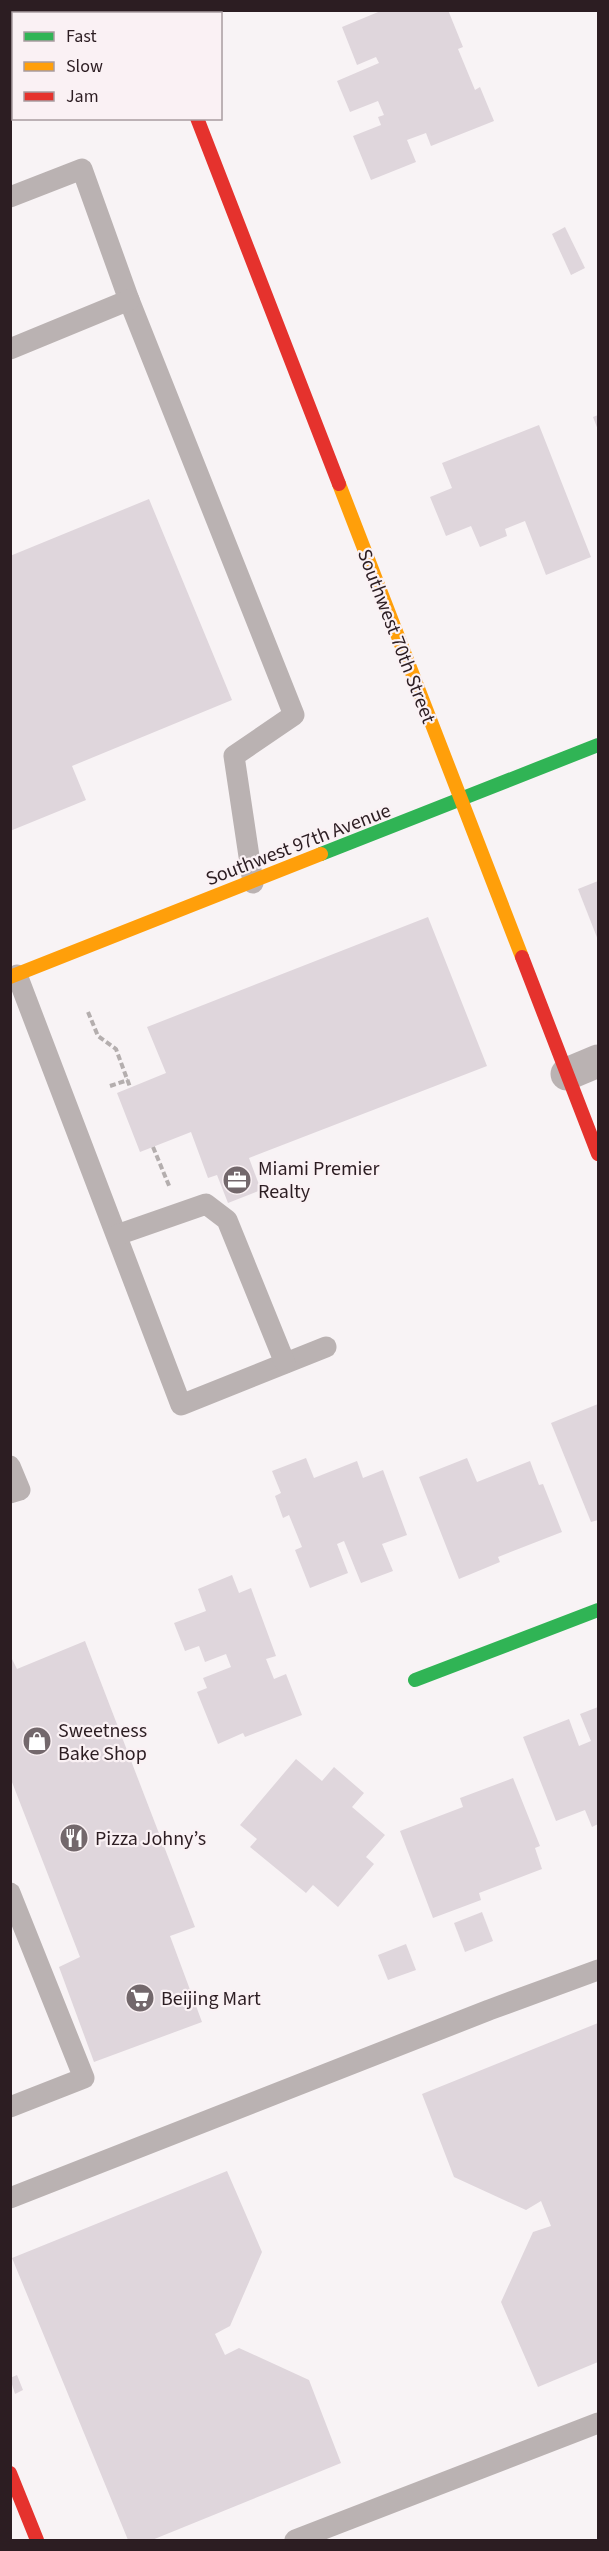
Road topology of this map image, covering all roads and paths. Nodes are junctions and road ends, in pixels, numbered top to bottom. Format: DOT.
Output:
graph roads {
  1 [pos="198,120"];
  2 [pos="10,197"];
  3 [pos="129,300"];
  4 [pos="10,349"];
  5 [pos="598,746"];
  6 [pos="461,801"];
  7 [pos="253,883"];
  8 [pos="14,976"];
  9 [pos="88,1012"];
  10 [pos="598,1061"];
  11 [pos="567,1074"];
  12 [pos="128,1080"];
  13 [pos="110,1086"];
  14 [pos="130,1087"];
  15 [pos="153,1147"];
  16 [pos="598,1154"];
  17 [pos="162,1170"];
  18 [pos="117,1235"];
  19 [pos="326,1347"];
  20 [pos="285,1363"];
  21 [pos="10,1466"];
  22 [pos="10,1493"];
  23 [pos="598,1610"];
  24 [pos="415,1680"];
  25 [pos="10,1893"];
  26 [pos="598,1970"];
  27 [pos="10,2107"];
  28 [pos="10,2198"];
  29 [pos="598,2423"];
  30 [pos="10,2473"];
  31 [pos="37,2541"];
  32 [pos="295,2541"];
  1 -- 6 [label="street, Southwest 70th Street"];
  2 -- 3 [label="lane"];
  3 -- 4 [label="lane"];
  3 -- 7 [label="lane"];
  5 -- 6 [label="street, Southwest 97th Avenue"];
  6 -- 7 [label="street, Southwest 97th Avenue"];
  6 -- 11 [label="street, Southwest 70th Street"];
  7 -- 8 [label="street, Southwest 97th Avenue"];
  8 -- 18 [label="lane"];
  9 -- 12 [label="path"];
  10 -- 11 [label="street"];
  11 -- 16 [label="street, Southwest 70th Street"];
  12 -- 13 [label="path"];
  12 -- 14 [label="path"];
  15 -- 17 [label="path"];
  18 -- 20 [label="lane"];
  18 -- 20 [label="lane"];
  19 -- 20 [label="lane"];
  21 -- 22 [label="lane"];
  23 -- 24 [label="street"];
  25 -- 27 [label="lane"];
  26 -- 28 [label="lane"];
  29 -- 32 [label="lane"];
  30 -- 31 [label="street"];
}
